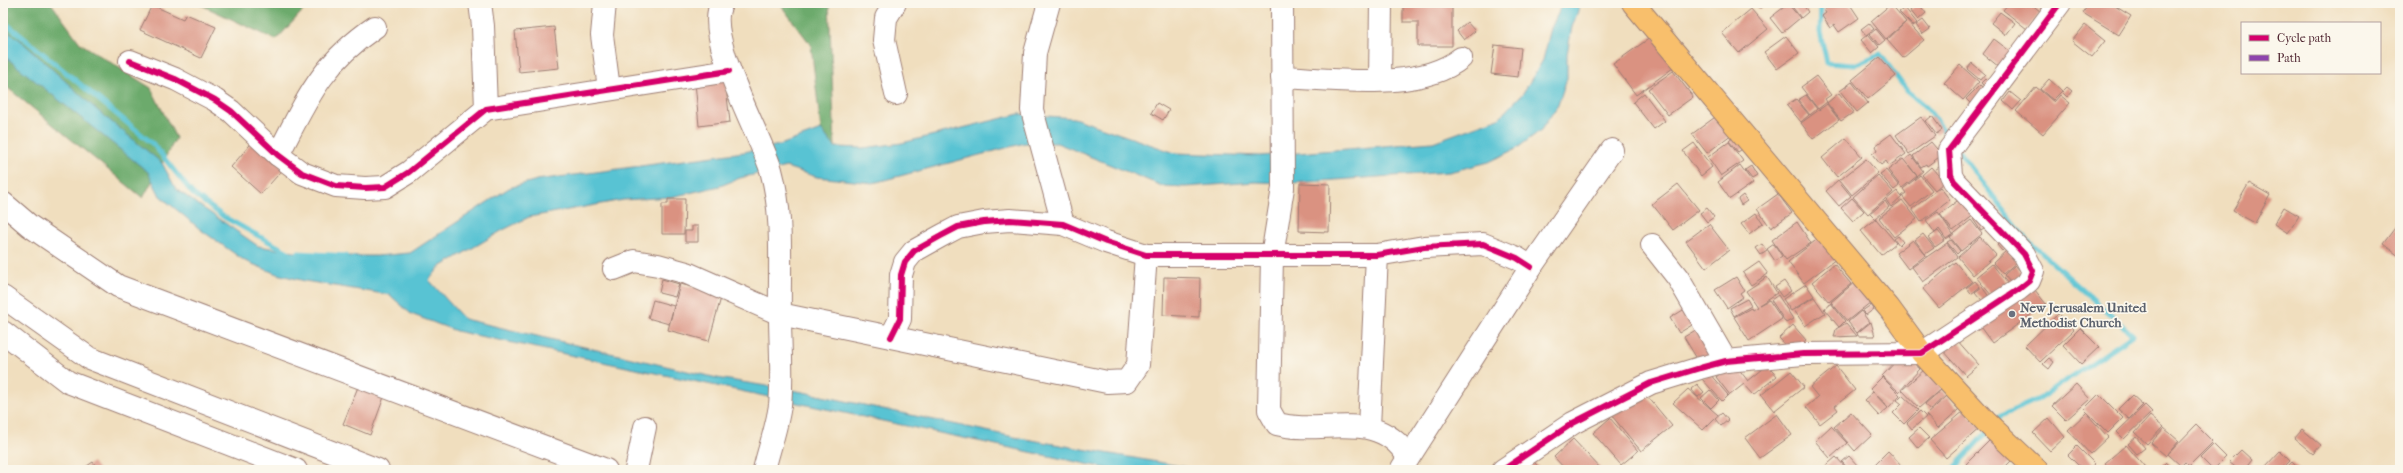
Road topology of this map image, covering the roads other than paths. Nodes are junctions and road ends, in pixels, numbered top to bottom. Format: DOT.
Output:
graph roads {
  1 [pos="480,3"];
  2 [pos="605,3"];
  3 [pos="722,3"];
  4 [pos="895,3"];
  5 [pos="1049,3"];
  6 [pos="1282,3"];
  7 [pos="1381,3"];
  8 [pos="1632,3"];
  9 [pos="2060,3"];
  10 [pos="376,28"];
  11 [pos="1461,58"];
  12 [pos="130,61"];
  13 [pos="728,71"];
  14 [pos="1282,77"];
  15 [pos="1380,80"];
  16 [pos="609,89"];
  17 [pos="896,94"];
  18 [pos="486,109"];
  19 [pos="1612,150"];
  20 [pos="278,155"];
  21 [pos="3,203"];
  22 [pos="1063,224"];
  23 [pos="1652,245"];
  24 [pos="1146,255"];
  25 [pos="1272,256"];
  26 [pos="1377,256"];
  27 [pos="1532,267"];
  28 [pos="614,269"];
  29 [pos="3,297"];
  30 [pos="780,314"];
  31 [pos="3,332"];
  32 [pos="891,337"];
  33 [pos="1922,353"];
  34 [pos="1726,361"];
  35 [pos="1369,427"];
  36 [pos="645,428"];
  37 [pos="1404,464"];
  38 [pos="296,470"];
  39 [pos="378,470"];
  40 [pos="606,470"];
  41 [pos="636,470"];
  42 [pos="764,470"];
  43 [pos="1503,470"];
  44 [pos="2038,470"];
  1 -- 18 [label="street"];
  2 -- 16 [label="street"];
  3 -- 13 [label="street"];
  4 -- 17 [label="street"];
  5 -- 22 [label="street"];
  6 -- 14 [label="street"];
  7 -- 15 [label="street"];
  8 -- 33 [label="main road"];
  9 -- 33 [label="street"];
  10 -- 20 [label="street"];
  11 -- 15 [label="street"];
  12 -- 20 [label="street"];
  13 -- 16 [label="street"];
  13 -- 30 [label="street"];
  14 -- 15 [label="street"];
  14 -- 25 [label="street"];
  16 -- 18 [label="street"];
  18 -- 20 [label="street"];
  19 -- 27 [label="street"];
  21 -- 40 [label="street"];
  22 -- 24 [label="street"];
  22 -- 32 [label="street"];
  23 -- 34 [label="street"];
  24 -- 25 [label="street"];
  24 -- 32 [label="street"];
  25 -- 26 [label="street"];
  25 -- 35 [label="street"];
  26 -- 27 [label="street"];
  26 -- 35 [label="street"];
  27 -- 37 [label="street"];
  28 -- 30 [label="street"];
  29 -- 39 [label="street"];
  30 -- 32 [label="street"];
  30 -- 42 [label="street"];
  31 -- 38 [label="street"];
  33 -- 34 [label="street"];
  33 -- 44 [label="main road"];
  34 -- 43 [label="street"];
  35 -- 37 [label="street"];
  36 -- 41 [label="street"];
}
